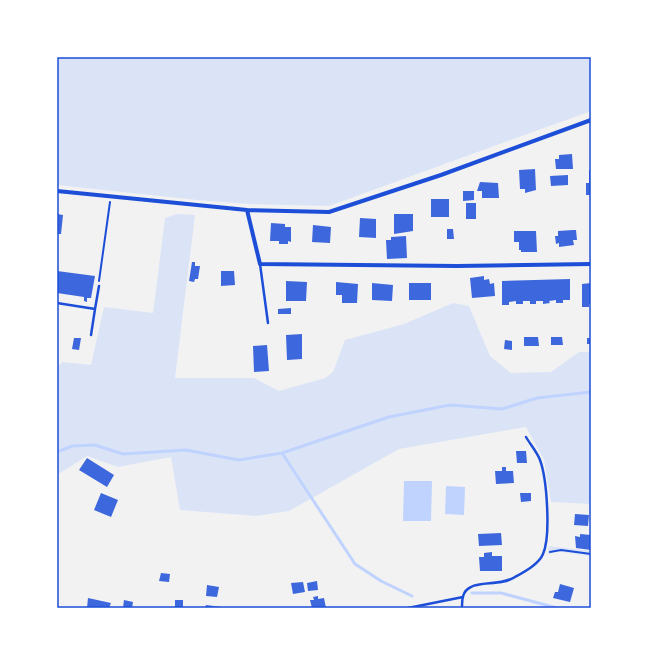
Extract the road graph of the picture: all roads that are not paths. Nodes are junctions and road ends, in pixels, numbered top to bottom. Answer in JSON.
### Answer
{"nodes":[{"id":1,"x":591,"y":120,"type":"edge"},
{"id":2,"x":57,"y":191,"type":"edge"},
{"id":3,"x":247,"y":210,"type":"junction"},
{"id":4,"x":260,"y":264,"type":"junction"},
{"id":5,"x":591,"y":264,"type":"edge"},
{"id":6,"x":99,"y":286,"type":"road end"},
{"id":7,"x":57,"y":303,"type":"edge"},
{"id":8,"x":95,"y":309,"type":"junction"},
{"id":9,"x":268,"y":323,"type":"dead end"},
{"id":10,"x":91,"y":335,"type":"dead end"},
{"id":11,"x":526,"y":437,"type":"dead end"},
{"id":12,"x":463,"y":597,"type":"junction"},
{"id":13,"x":408,"y":608,"type":"edge"},
{"id":14,"x":462,"y":608,"type":"edge"}],
"edges":[{"from":1,"to":3,"type":"street"},
{"from":2,"to":3,"type":"street"},
{"from":3,"to":4,"type":"street"},
{"from":4,"to":5,"type":"street"},
{"from":4,"to":9,"type":"lane"},
{"from":6,"to":8,"type":"lane"},
{"from":7,"to":8,"type":"lane"},
{"from":8,"to":10,"type":"lane"},
{"from":11,"to":12,"type":"lane"},
{"from":12,"to":13,"type":"lane"},
{"from":12,"to":14,"type":"lane"}]}
